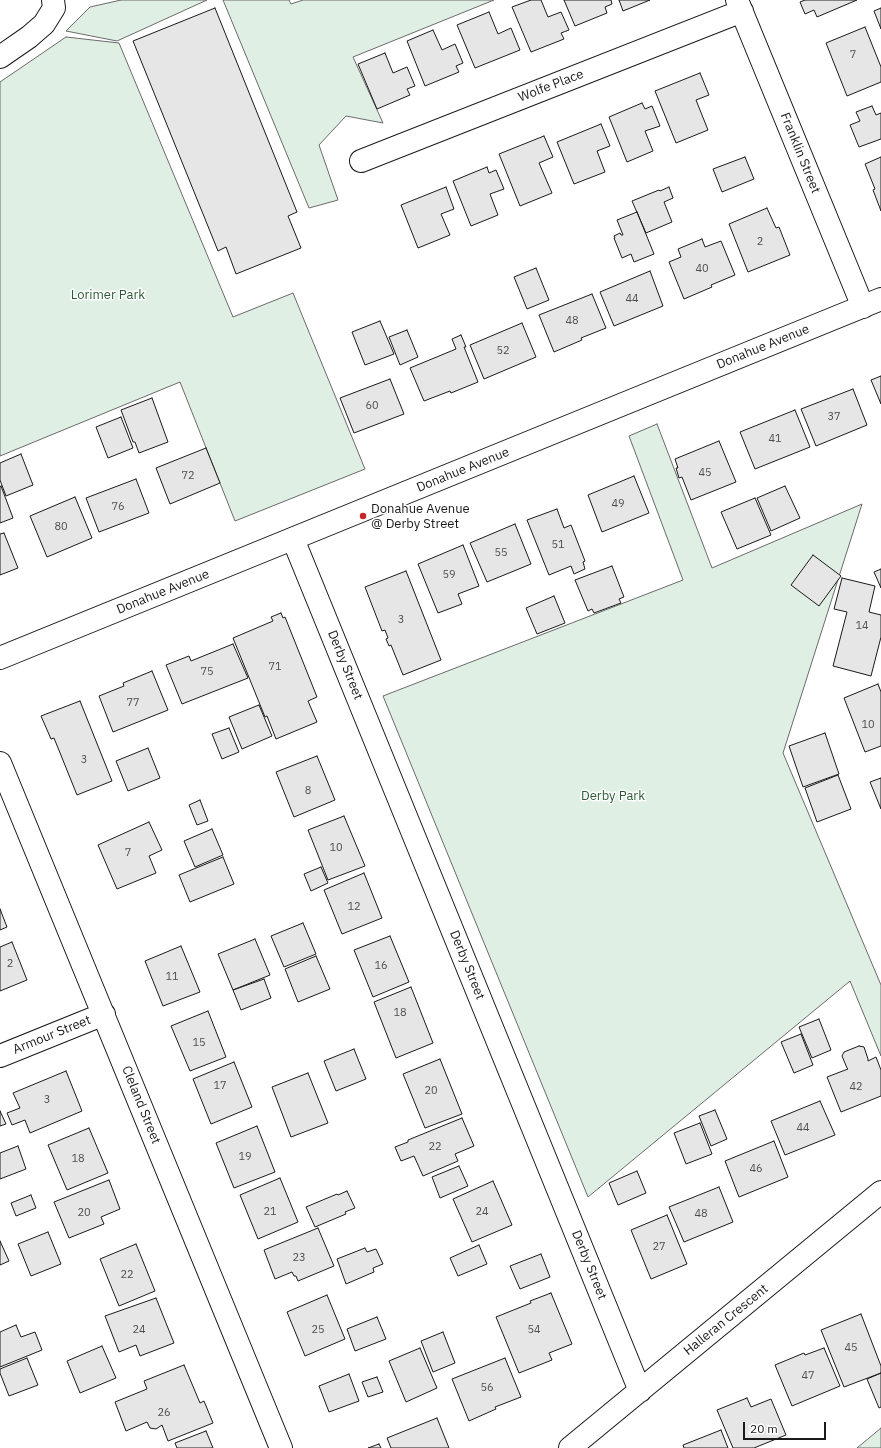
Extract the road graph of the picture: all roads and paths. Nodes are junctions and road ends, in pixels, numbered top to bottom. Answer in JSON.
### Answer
{"nodes":[{"id":1,"x":53,"y":0,"type":"edge"},
{"id":2,"x":739,"y":6,"type":"edge"},
{"id":3,"x":0,"y":57,"type":"edge"},
{"id":4,"x":361,"y":160,"type":"dead end"},
{"id":5,"x":872,"y":303,"type":"edge"},
{"id":6,"x":293,"y":539,"type":"junction"},
{"id":7,"x":0,"y":658,"type":"edge"},
{"id":8,"x":0,"y":763,"type":"edge"},
{"id":9,"x":104,"y":1014,"type":"junction"},
{"id":10,"x":0,"y":1056,"type":"edge"},
{"id":11,"x":881,"y":1192,"type":"edge"},
{"id":12,"x":640,"y":1391,"type":"junction"},
{"id":13,"x":281,"y":1448,"type":"edge"},
{"id":14,"x":570,"y":1448,"type":"edge"}],
"edges":[{"from":1,"to":3,"type":"street"},
{"from":2,"to":4,"type":"street","name":"Wolfe Place"},
{"from":2,"to":5,"type":"street","name":"Franklin Street"},
{"from":5,"to":6,"type":"street","name":"Donahue Avenue"},
{"from":6,"to":7,"type":"street","name":"Donahue Avenue"},
{"from":6,"to":12,"type":"street","name":"Derby Street"},
{"from":8,"to":9,"type":"street","name":"Cleland Street"},
{"from":9,"to":10,"type":"street","name":"Armour Street"},
{"from":9,"to":13,"type":"street","name":"Cleland Street"},
{"from":11,"to":12,"type":"street","name":"Halleran Crescent"},
{"from":12,"to":14,"type":"street","name":"Halleran Crescent"}]}
